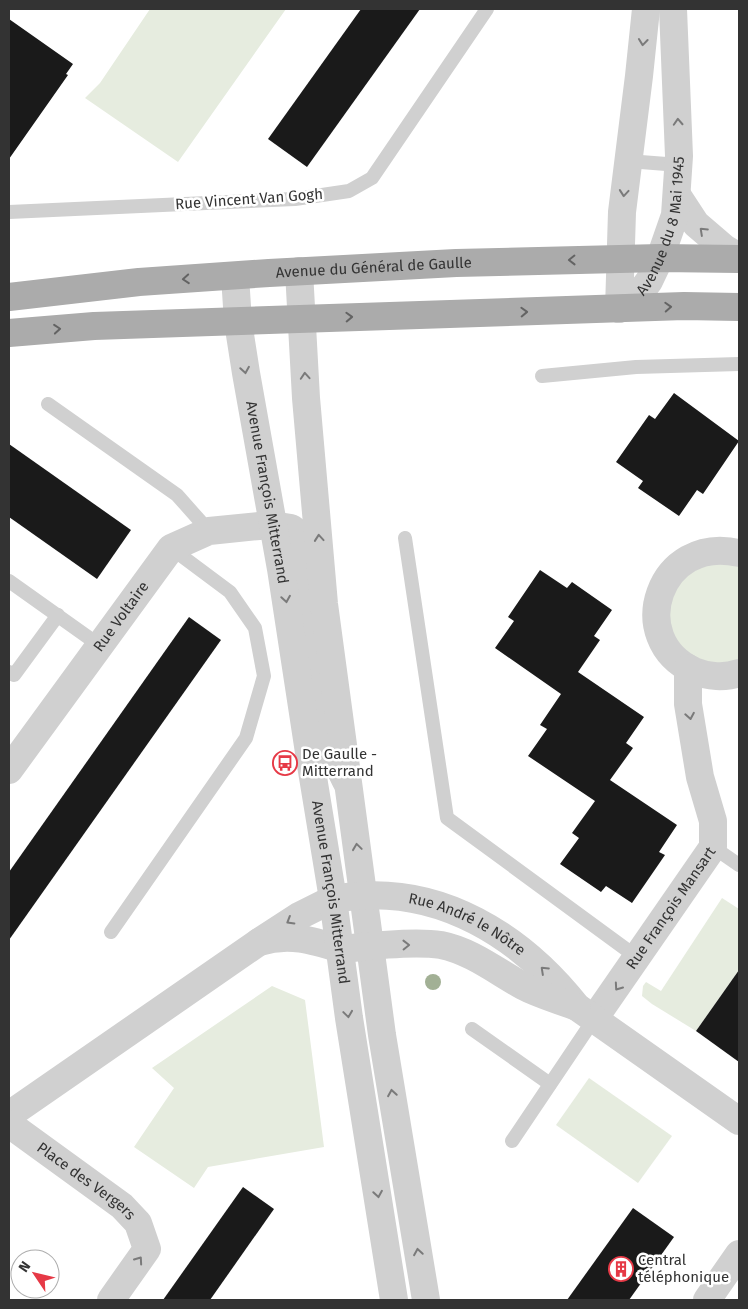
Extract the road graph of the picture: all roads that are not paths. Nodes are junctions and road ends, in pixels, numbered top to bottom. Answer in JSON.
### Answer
{"nodes":[{"id":1,"x":487,"y":9,"type":"edge"},
{"id":2,"x":646,"y":9,"type":"edge"},
{"id":3,"x":672,"y":9,"type":"edge"},
{"id":4,"x":628,"y":161,"type":"junction"},
{"id":5,"x":679,"y":165,"type":"junction"},
{"id":6,"x":678,"y":195,"type":"junction"},
{"id":7,"x":9,"y":212,"type":"edge"},
{"id":8,"x":660,"y":258,"type":"junction"},
{"id":9,"x":739,"y":258,"type":"edge"},
{"id":10,"x":620,"y":259,"type":"junction"},
{"id":11,"x":299,"y":271,"type":"junction"},
{"id":12,"x":235,"y":276,"type":"junction"},
{"id":13,"x":9,"y":297,"type":"edge"},
{"id":14,"x":739,"y":307,"type":"edge"},
{"id":15,"x":619,"y":309,"type":"junction"},
{"id":16,"x":301,"y":320,"type":"junction"},
{"id":17,"x":238,"y":322,"type":"junction"},
{"id":18,"x":9,"y":333,"type":"edge"},
{"id":19,"x":739,"y":364,"type":"edge"},
{"id":20,"x":542,"y":376,"type":"dead end"},
{"id":21,"x":48,"y":404,"type":"dead end"},
{"id":22,"x":272,"y":525,"type":"junction"},
{"id":23,"x":209,"y":531,"type":"junction"},
{"id":24,"x":406,"y":538,"type":"dead end"},
{"id":25,"x":171,"y":548,"type":"junction"},
{"id":26,"x":739,"y":553,"type":"edge"},
{"id":27,"x":9,"y":581,"type":"edge"},
{"id":28,"x":58,"y":616,"type":"junction"},
{"id":29,"x":100,"y":645,"type":"junction"},
{"id":30,"x":688,"y":668,"type":"junction"},
{"id":31,"x":9,"y":672,"type":"edge"},
{"id":32,"x":738,"y":674,"type":"edge"},
{"id":33,"x":9,"y":770,"type":"edge"},
{"id":34,"x":349,"y":785,"type":"junction"},
{"id":35,"x":713,"y":847,"type":"junction"},
{"id":36,"x":739,"y":865,"type":"edge"},
{"id":37,"x":364,"y":895,"type":"junction"},
{"id":38,"x":333,"y":899,"type":"junction"},
{"id":39,"x":111,"y":932,"type":"dead end"},
{"id":40,"x":259,"y":942,"type":"junction"},
{"id":41,"x":371,"y":946,"type":"junction"},
{"id":42,"x":340,"y":949,"type":"junction"},
{"id":43,"x":638,"y":958,"type":"junction"},
{"id":44,"x":585,"y":1013,"type":"junction"},
{"id":45,"x":472,"y":1029,"type":"dead end"},
{"id":46,"x":550,"y":1084,"type":"junction"},
{"id":47,"x":9,"y":1115,"type":"edge"},
{"id":48,"x":739,"y":1121,"type":"edge"},
{"id":49,"x":9,"y":1124,"type":"edge"},
{"id":50,"x":512,"y":1141,"type":"dead end"},
{"id":51,"x":739,"y":1254,"type":"edge"},
{"id":52,"x":111,"y":1300,"type":"edge"},
{"id":53,"x":394,"y":1300,"type":"edge"},
{"id":54,"x":426,"y":1300,"type":"edge"},
{"id":55,"x":707,"y":1300,"type":"edge"}],
"edges":[{"from":1,"to":7,"type":"lane","name":"Rue Vincent Van Gogh"},
{"from":2,"to":4,"type":"street","name":"Avenue du 8 Mai 1945","one_way":true},
{"from":5,"to":3,"type":"street","name":"Avenue du 8 Mai 1945","one_way":true},
{"from":4,"to":5,"type":"lane"},
{"from":4,"to":10,"type":"street","name":"Avenue du 8 Mai 1945","one_way":true},
{"from":5,"to":6,"type":"street","name":"Avenue du 8 Mai 1945"},
{"from":6,"to":8,"type":"street","name":"Avenue du 8 Mai 1945"},
{"from":9,"to":6,"type":"street","one_way":true},
{"from":8,"to":9,"type":"main road","name":"Avenue du Général de Gaulle"},
{"from":8,"to":10,"type":"main road","name":"Avenue du Général de Gaulle"},
{"from":8,"to":15,"type":"street","name":"Avenue du 8 Mai 1945"},
{"from":10,"to":11,"type":"main road","name":"Avenue du Général de Gaulle","one_way":true},
{"from":10,"to":15,"type":"street","name":"Avenue du 8 Mai 1945"},
{"from":11,"to":12,"type":"main road","name":"Avenue du Général de Gaulle"},
{"from":11,"to":16,"type":"street","name":"Avenue François Mitterrand"},
{"from":12,"to":13,"type":"main road","name":"Avenue du Général de Gaulle","one_way":true},
{"from":12,"to":17,"type":"street","name":"Avenue François Mitterrand"},
{"from":15,"to":14,"type":"main road","one_way":true},
{"from":16,"to":15,"type":"main road","one_way":true},
{"from":16,"to":17,"type":"main road"},
{"from":34,"to":16,"type":"street","name":"Avenue François Mitterrand","one_way":true},
{"from":18,"to":17,"type":"main road","one_way":true},
{"from":17,"to":22,"type":"street","name":"Avenue François Mitterrand","one_way":true},
{"from":19,"to":20,"type":"lane"},
{"from":21,"to":23,"type":"lane"},
{"from":22,"to":23,"type":"street","name":"Rue Voltaire"},
{"from":22,"to":34,"type":"street"},
{"from":22,"to":38,"type":"street","name":"Avenue François Mitterrand","one_way":true},
{"from":23,"to":25,"type":"street","name":"Rue Voltaire"},
{"from":24,"to":43,"type":"lane"},
{"from":25,"to":29,"type":"street","name":"Rue Voltaire"},
{"from":25,"to":39,"type":"lane"},
{"from":26,"to":30,"type":"street"},
{"from":27,"to":28,"type":"lane"},
{"from":28,"to":29,"type":"lane"},
{"from":28,"to":31,"type":"lane"},
{"from":29,"to":33,"type":"street","name":"Rue Voltaire"},
{"from":30,"to":32,"type":"street"},
{"from":30,"to":35,"type":"street","name":"Rue François Mansart","one_way":true},
{"from":37,"to":34,"type":"street","name":"Avenue François Mitterrand","one_way":true},
{"from":35,"to":36,"type":"lane"},
{"from":35,"to":43,"type":"street","name":"Rue François Mansart"},
{"from":37,"to":38,"type":"street","name":"Rue André le Nôtre"},
{"from":37,"to":41,"type":"street","name":"Avenue François Mitterrand"},
{"from":44,"to":37,"type":"street","name":"Rue André le Nôtre","one_way":true},
{"from":38,"to":40,"type":"street","name":"Rue André le Nôtre","one_way":true},
{"from":38,"to":42,"type":"street","name":"Avenue François Mitterrand"},
{"from":40,"to":42,"type":"street"},
{"from":40,"to":47,"type":"street","name":"Rue André le Nôtre"},
{"from":41,"to":42,"type":"street","name":"Rue André le Nôtre"},
{"from":41,"to":44,"type":"street","name":"Rue André le Nôtre","one_way":true},
{"from":54,"to":41,"type":"street","name":"Avenue François Mitterrand","one_way":true},
{"from":42,"to":53,"type":"street","name":"Avenue François Mitterrand","one_way":true},
{"from":43,"to":44,"type":"street","name":"Rue François Mansart","one_way":true},
{"from":44,"to":46,"type":"lane"},
{"from":44,"to":48,"type":"street","name":"Rue André le Nôtre"},
{"from":45,"to":46,"type":"lane"},
{"from":46,"to":50,"type":"lane"},
{"from":52,"to":49,"type":"street","name":"Place des Vergers","one_way":true},
{"from":51,"to":55,"type":"street"}]}
